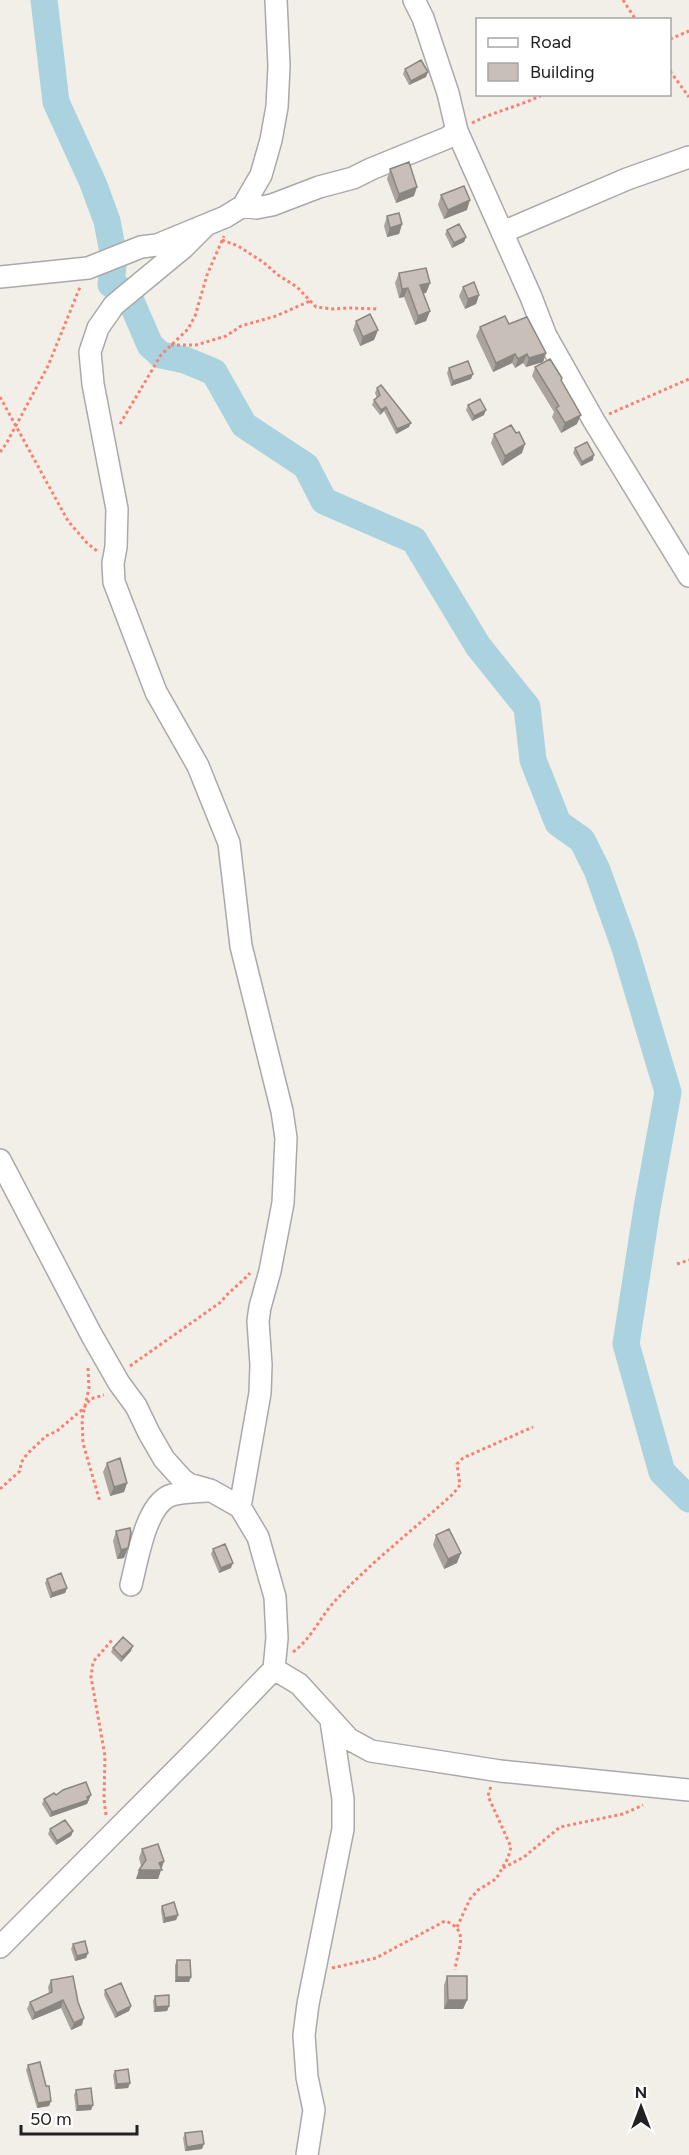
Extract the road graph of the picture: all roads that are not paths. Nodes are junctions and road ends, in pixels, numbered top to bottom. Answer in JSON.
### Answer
{"nodes":[{"id":1,"x":276,"y":0,"type":"edge"},
{"id":2,"x":414,"y":0,"type":"edge"},
{"id":3,"x":457,"y":131,"type":"junction"},
{"id":4,"x":689,"y":157,"type":"edge"},
{"id":5,"x":243,"y":206,"type":"junction"},
{"id":6,"x":205,"y":226,"type":"junction"},
{"id":7,"x":503,"y":232,"type":"junction"},
{"id":8,"x":0,"y":277,"type":"edge"},
{"id":9,"x":689,"y":576,"type":"edge"},
{"id":10,"x":0,"y":1160,"type":"edge"},
{"id":11,"x":210,"y":1490,"type":"junction"},
{"id":12,"x":240,"y":1506,"type":"junction"},
{"id":13,"x":131,"y":1585,"type":"dead end"},
{"id":14,"x":274,"y":1669,"type":"junction"},
{"id":15,"x":330,"y":1721,"type":"junction"},
{"id":16,"x":689,"y":1790,"type":"edge"},
{"id":17,"x":0,"y":1947,"type":"edge"},
{"id":18,"x":307,"y":2155,"type":"edge"}],
"edges":[{"from":1,"to":5,"type":"street"},
{"from":2,"to":3,"type":"street"},
{"from":3,"to":5,"type":"street"},
{"from":3,"to":7,"type":"street"},
{"from":4,"to":7,"type":"street"},
{"from":5,"to":6,"type":"street"},
{"from":6,"to":8,"type":"street"},
{"from":6,"to":12,"type":"street"},
{"from":7,"to":9,"type":"street"},
{"from":10,"to":11,"type":"street"},
{"from":11,"to":12,"type":"street"},
{"from":11,"to":13,"type":"street"},
{"from":12,"to":14,"type":"street"},
{"from":14,"to":15,"type":"street"},
{"from":14,"to":17,"type":"street"},
{"from":15,"to":16,"type":"street"},
{"from":15,"to":18,"type":"street"}]}
